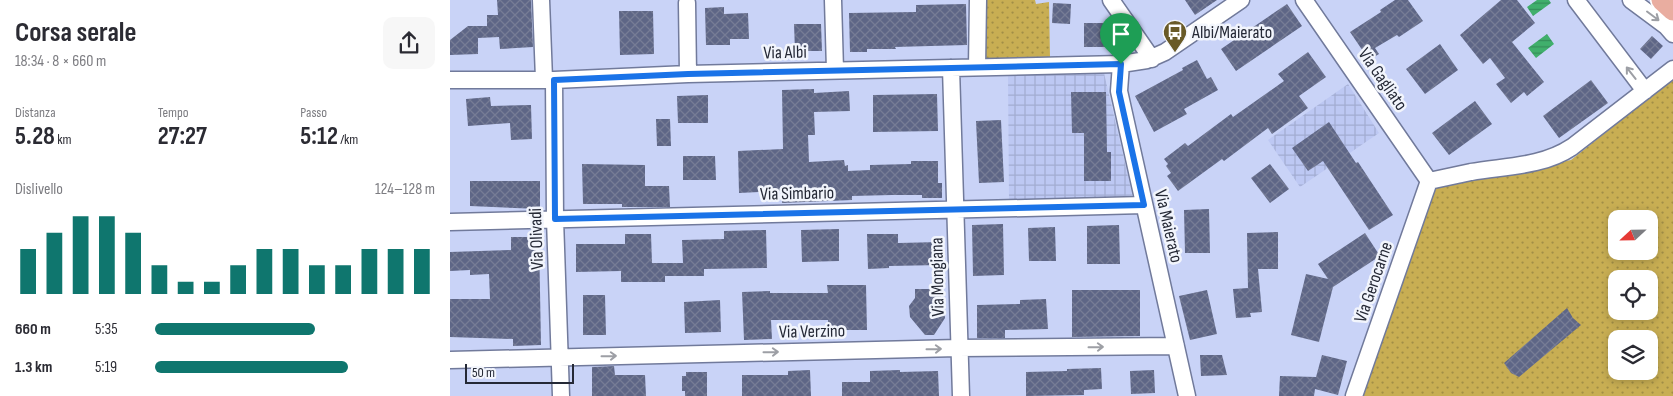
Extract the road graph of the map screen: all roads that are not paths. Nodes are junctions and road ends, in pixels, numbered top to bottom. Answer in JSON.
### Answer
{"nodes":[{"id":1,"x":541,"y":0,"type":"edge"},
{"id":2,"x":833,"y":0,"type":"edge"},
{"id":3,"x":978,"y":0,"type":"edge"},
{"id":4,"x":1111,"y":0,"type":"edge"},
{"id":5,"x":1241,"y":0,"type":"edge"},
{"id":6,"x":1304,"y":0,"type":"edge"},
{"id":7,"x":1576,"y":0,"type":"edge"},
{"id":8,"x":1631,"y":0,"type":"edge"},
{"id":9,"x":1662,"y":0,"type":"edge"},
{"id":10,"x":687,"y":3,"type":"dead end"},
{"id":11,"x":1673,"y":10,"type":"edge"},
{"id":12,"x":1673,"y":34,"type":"edge"},
{"id":13,"x":1152,"y":59,"type":"junction"},
{"id":14,"x":1121,"y":64,"type":"junction"},
{"id":15,"x":978,"y":67,"type":"junction"},
{"id":16,"x":951,"y":68,"type":"junction"},
{"id":17,"x":1673,"y":69,"type":"edge"},
{"id":18,"x":835,"y":70,"type":"junction"},
{"id":19,"x":688,"y":74,"type":"junction"},
{"id":20,"x":450,"y":80,"type":"edge"},
{"id":21,"x":549,"y":80,"type":"junction"},
{"id":22,"x":1645,"y":91,"type":"junction"},
{"id":23,"x":1429,"y":181,"type":"junction"},
{"id":24,"x":1144,"y":205,"type":"junction"},
{"id":25,"x":956,"y":209,"type":"junction"},
{"id":26,"x":555,"y":219,"type":"junction"},
{"id":27,"x":450,"y":222,"type":"edge"},
{"id":28,"x":1176,"y":346,"type":"junction"},
{"id":29,"x":958,"y":348,"type":"junction"},
{"id":30,"x":560,"y":357,"type":"junction"},
{"id":31,"x":450,"y":360,"type":"edge"},
{"id":32,"x":561,"y":396,"type":"edge"},
{"id":33,"x":961,"y":396,"type":"edge"},
{"id":34,"x":1187,"y":396,"type":"edge"},
{"id":35,"x":1354,"y":396,"type":"edge"}],
"edges":[{"from":1,"to":21,"type":"street","name":"Via Olivadi"},
{"from":2,"to":18,"type":"street"},
{"from":3,"to":15,"type":"street"},
{"from":4,"to":13,"type":"street"},
{"from":5,"to":13,"type":"street"},
{"from":6,"to":23,"type":"street","name":"Via Gagliato"},
{"from":22,"to":7,"type":"street","one_way":true},
{"from":8,"to":12,"type":"street","one_way":true},
{"from":9,"to":11,"type":"main road"},
{"from":10,"to":19,"type":"street"},
{"from":13,"to":14,"type":"street","name":"Via Albi"},
{"from":14,"to":15,"type":"street","name":"Via Albi"},
{"from":14,"to":24,"type":"street","name":"Via Maierato"},
{"from":15,"to":16,"type":"street","name":"Via Albi"},
{"from":16,"to":18,"type":"street","name":"Via Albi"},
{"from":16,"to":25,"type":"street","name":"Via Mongiana"},
{"from":17,"to":22,"type":"street"},
{"from":18,"to":19,"type":"street","name":"Via Albi"},
{"from":19,"to":21,"type":"street","name":"Via Albi"},
{"from":20,"to":21,"type":"street","name":"Via Albi"},
{"from":21,"to":26,"type":"street","name":"Via Olivadi"},
{"from":22,"to":23,"type":"street"},
{"from":23,"to":35,"type":"street","name":"Via Gerocarne"},
{"from":24,"to":25,"type":"street","name":"Via Simbario"},
{"from":24,"to":28,"type":"street","name":"Via Maierato"},
{"from":25,"to":26,"type":"street","name":"Via Simbario"},
{"from":25,"to":29,"type":"street","name":"Via Mongiana"},
{"from":26,"to":27,"type":"street","name":"Via Simbario"},
{"from":26,"to":30,"type":"street","name":"Via Olivadi"},
{"from":29,"to":28,"type":"street","name":"Via Verzino","one_way":true},
{"from":28,"to":34,"type":"street","name":"Via Maierato"},
{"from":30,"to":29,"type":"street","name":"Via Verzino","one_way":true},
{"from":29,"to":33,"type":"street","name":"Via Mongiana"},
{"from":30,"to":31,"type":"street","name":"Via Verzino"},
{"from":30,"to":32,"type":"street","name":"Via Olivadi"}]}
